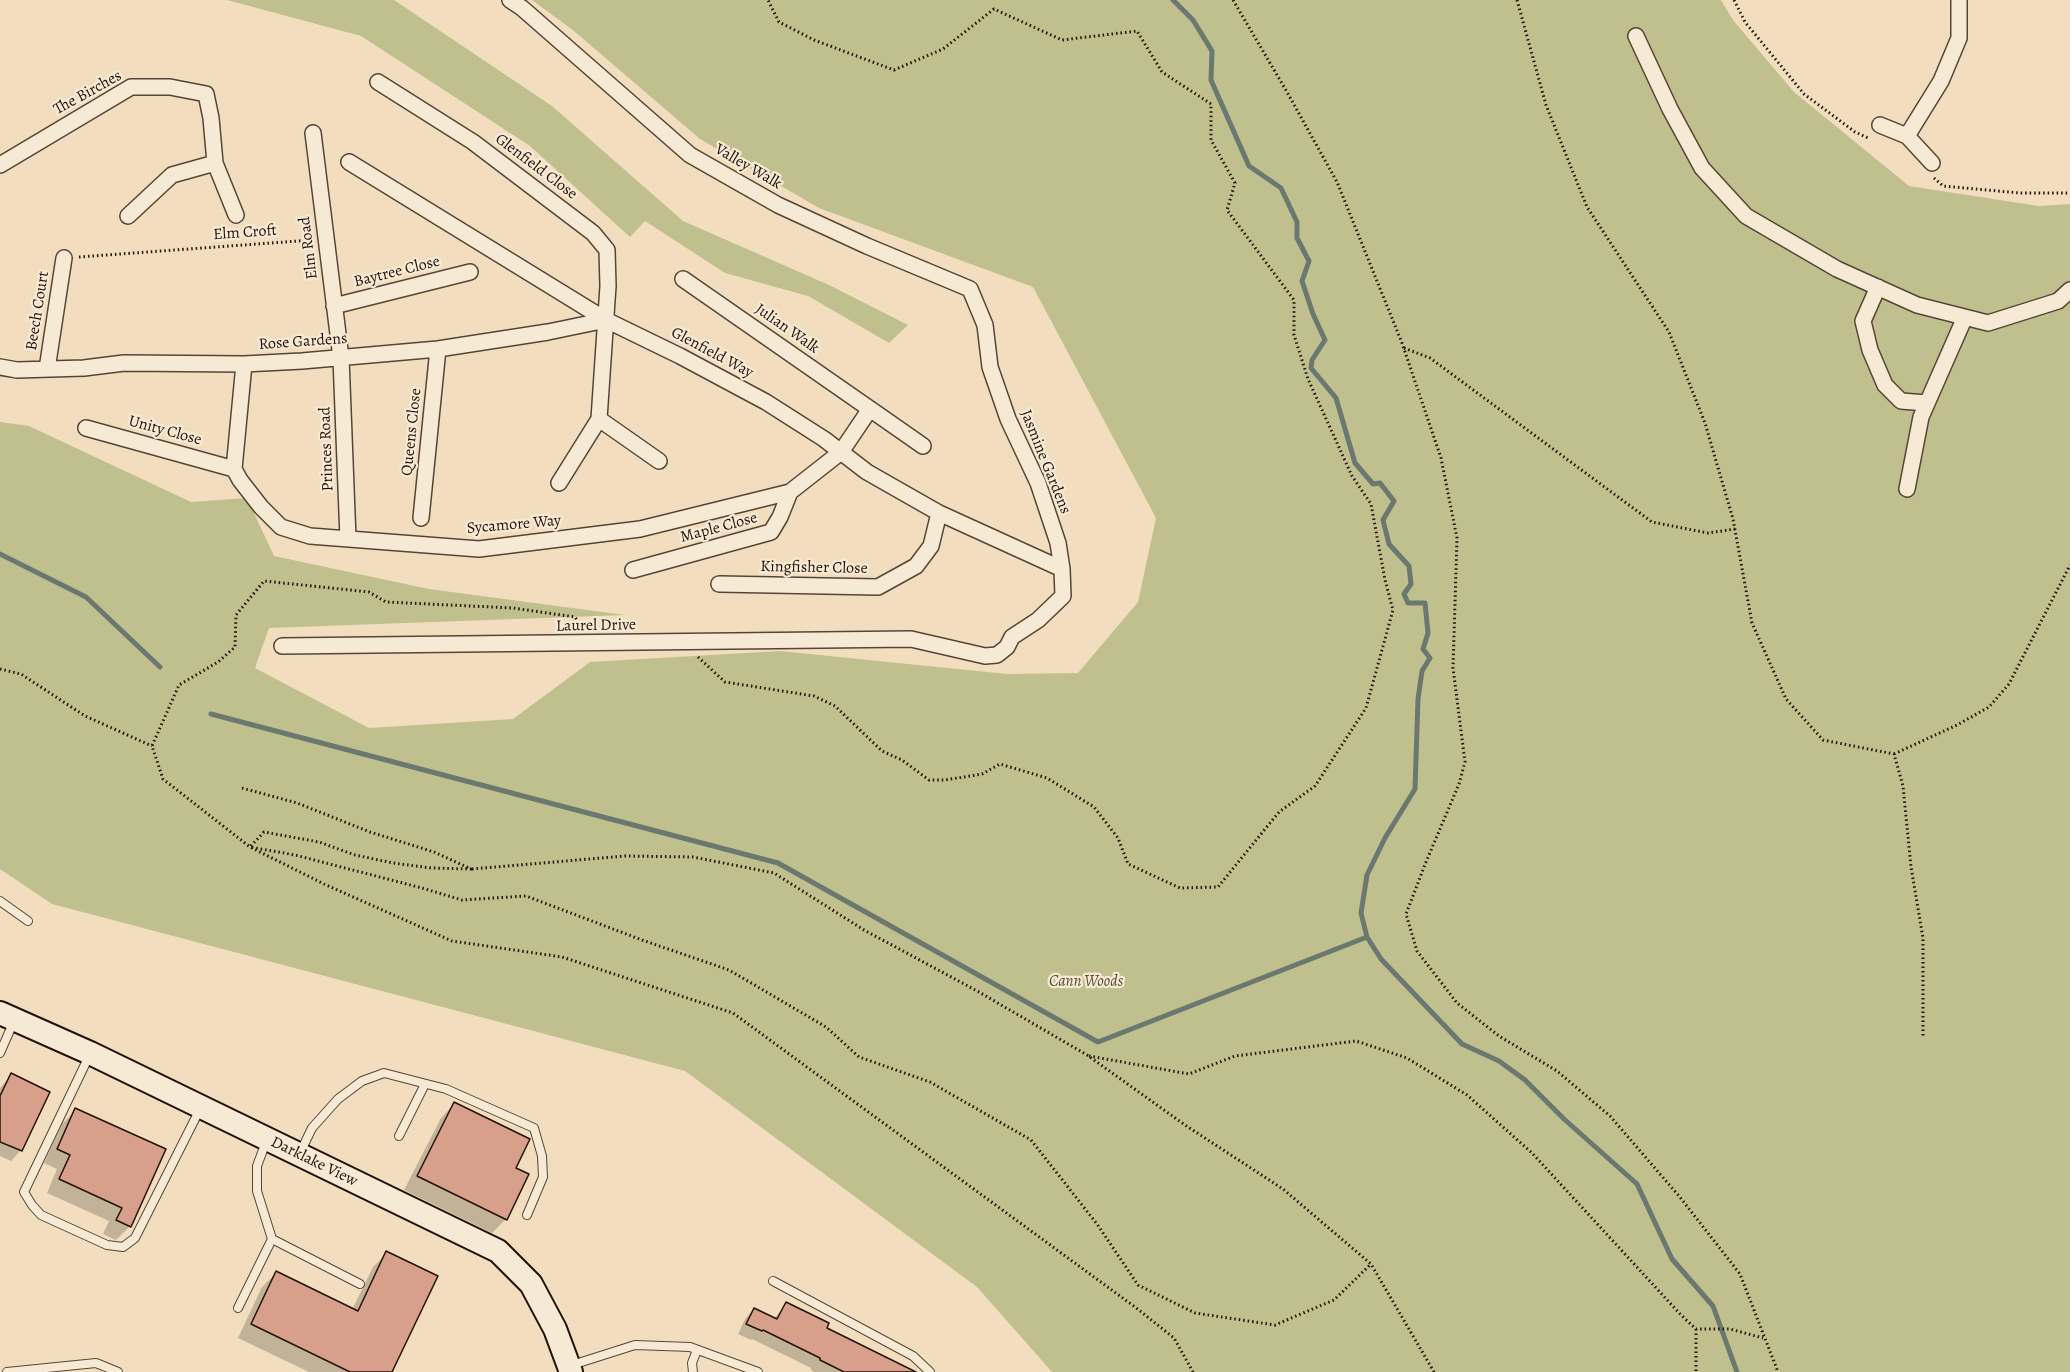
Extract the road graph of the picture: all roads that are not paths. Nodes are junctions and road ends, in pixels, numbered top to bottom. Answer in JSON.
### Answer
{"nodes":[{"id":1,"x":510,"y":0,"type":"edge"},
{"id":2,"x":1959,"y":0,"type":"edge"},
{"id":3,"x":1636,"y":36,"type":"dead end"},
{"id":4,"x":378,"y":82,"type":"dead end"},
{"id":5,"x":1880,"y":125,"type":"dead end"},
{"id":6,"x":313,"y":133,"type":"dead end"},
{"id":7,"x":1906,"y":136,"type":"junction"},
{"id":8,"x":349,"y":162,"type":"dead end"},
{"id":9,"x":215,"y":163,"type":"junction"},
{"id":10,"x":1932,"y":164,"type":"dead end"},
{"id":11,"x":0,"y":165,"type":"edge"},
{"id":12,"x":236,"y":215,"type":"dead end"},
{"id":13,"x":128,"y":216,"type":"dead end"},
{"id":14,"x":64,"y":258,"type":"road end"},
{"id":15,"x":470,"y":272,"type":"dead end"},
{"id":16,"x":683,"y":279,"type":"dead end"},
{"id":17,"x":1878,"y":287,"type":"junction"},
{"id":18,"x":2070,"y":290,"type":"edge"},
{"id":19,"x":334,"y":306,"type":"junction"},
{"id":20,"x":1965,"y":317,"type":"junction"},
{"id":21,"x":606,"y":320,"type":"junction"},
{"id":22,"x":985,"y":325,"type":"joint"},
{"id":23,"x":438,"y":349,"type":"junction"},
{"id":24,"x":341,"y":358,"type":"junction"},
{"id":25,"x":244,"y":364,"type":"junction"},
{"id":26,"x":0,"y":367,"type":"edge"},
{"id":27,"x":47,"y":369,"type":"junction"},
{"id":28,"x":1927,"y":403,"type":"junction"},
{"id":29,"x":870,"y":409,"type":"junction"},
{"id":30,"x":599,"y":418,"type":"junction"},
{"id":31,"x":86,"y":428,"type":"dead end"},
{"id":32,"x":923,"y":446,"type":"dead end"},
{"id":33,"x":841,"y":452,"type":"junction"},
{"id":34,"x":659,"y":461,"type":"dead end"},
{"id":35,"x":234,"y":469,"type":"junction"},
{"id":36,"x":559,"y":483,"type":"dead end"},
{"id":37,"x":1907,"y":489,"type":"dead end"},
{"id":38,"x":790,"y":492,"type":"junction"},
{"id":39,"x":939,"y":513,"type":"junction"},
{"id":40,"x":421,"y":518,"type":"dead end"},
{"id":41,"x":348,"y":538,"type":"junction"},
{"id":42,"x":1062,"y":569,"type":"junction"},
{"id":43,"x":633,"y":570,"type":"dead end"},
{"id":44,"x":719,"y":584,"type":"dead end"},
{"id":45,"x":282,"y":646,"type":"dead end"},
{"id":46,"x":998,"y":655,"type":"joint"},
{"id":47,"x":0,"y":901,"type":"edge"},
{"id":48,"x":28,"y":921,"type":"dead end"},
{"id":49,"x":7,"y":1016,"type":"edge"},
{"id":50,"x":0,"y":1053,"type":"edge"},
{"id":51,"x":90,"y":1053,"type":"junction"},
{"id":52,"x":425,"y":1084,"type":"junction"},
{"id":53,"x":201,"y":1107,"type":"junction"},
{"id":54,"x":399,"y":1136,"type":"dead end"},
{"id":55,"x":267,"y":1139,"type":"junction"},
{"id":56,"x":300,"y":1155,"type":"junction"},
{"id":57,"x":527,"y":1215,"type":"dead end"},
{"id":58,"x":272,"y":1239,"type":"junction"},
{"id":59,"x":773,"y":1281,"type":"dead end"},
{"id":60,"x":360,"y":1284,"type":"dead end"},
{"id":61,"x":238,"y":1308,"type":"dead end"},
{"id":62,"x":697,"y":1350,"type":"junction"},
{"id":63,"x":570,"y":1369,"type":"edge"},
{"id":64,"x":7,"y":1372,"type":"edge"},
{"id":65,"x":118,"y":1372,"type":"edge"},
{"id":66,"x":693,"y":1372,"type":"edge"},
{"id":67,"x":758,"y":1372,"type":"edge"},
{"id":68,"x":930,"y":1372,"type":"edge"}],
"edges":[{"from":1,"to":22,"type":"street","name":"Valley Walk"},
{"from":2,"to":7,"type":"street"},
{"from":3,"to":17,"type":"street"},
{"from":4,"to":21,"type":"street","name":"Glenfield Close"},
{"from":5,"to":7,"type":"street"},
{"from":6,"to":19,"type":"street","name":"Elm Road"},
{"from":7,"to":10,"type":"street"},
{"from":8,"to":21,"type":"street","name":"Glenfield Way"},
{"from":9,"to":11,"type":"street","name":"The Birches"},
{"from":9,"to":12,"type":"street","name":"The Birches"},
{"from":9,"to":13,"type":"street"},
{"from":14,"to":27,"type":"street","name":"Beech Court"},
{"from":15,"to":19,"type":"street","name":"Baytree Close"},
{"from":16,"to":29,"type":"street","name":"Julian Walk"},
{"from":17,"to":20,"type":"street"},
{"from":17,"to":28,"type":"street"},
{"from":18,"to":20,"type":"street"},
{"from":19,"to":24,"type":"street","name":"Elm Road"},
{"from":20,"to":28,"type":"street"},
{"from":21,"to":23,"type":"street","name":"Rose Gardens"},
{"from":21,"to":30,"type":"street","name":"Glenfield Close"},
{"from":21,"to":33,"type":"street","name":"Glenfield Way"},
{"from":22,"to":42,"type":"street","name":"Jasmine Gardens"},
{"from":23,"to":24,"type":"street","name":"Rose Gardens"},
{"from":23,"to":40,"type":"street","name":"Queens Close"},
{"from":24,"to":25,"type":"street","name":"Rose Gardens"},
{"from":24,"to":41,"type":"street","name":"Princes Road"},
{"from":25,"to":27,"type":"street","name":"Rose Gardens"},
{"from":25,"to":35,"type":"street"},
{"from":26,"to":27,"type":"street","name":"Rose Gardens"},
{"from":28,"to":37,"type":"street"},
{"from":29,"to":32,"type":"street","name":"Julian Walk"},
{"from":29,"to":33,"type":"street"},
{"from":30,"to":34,"type":"street"},
{"from":30,"to":36,"type":"street"},
{"from":31,"to":35,"type":"street","name":"Unity Close"},
{"from":33,"to":38,"type":"street","name":"Sycamore Way"},
{"from":33,"to":39,"type":"street","name":"Glenfield Way"},
{"from":35,"to":41,"type":"street","name":"Sycamore Way"},
{"from":38,"to":41,"type":"street","name":"Sycamore Way"},
{"from":38,"to":43,"type":"street","name":"Maple Close"},
{"from":39,"to":42,"type":"street","name":"Glenfield Way"},
{"from":39,"to":44,"type":"street","name":"Kingfisher Close"},
{"from":42,"to":46,"type":"street","name":"Jasmine Gardens"},
{"from":45,"to":46,"type":"street","name":"Laurel Drive"},
{"from":47,"to":48,"type":"lane"},
{"from":49,"to":50,"type":"lane"},
{"from":49,"to":51,"type":"street","name":"Darklake View"},
{"from":51,"to":53,"type":"street","name":"Darklake View"},
{"from":51,"to":53,"type":"lane"},
{"from":52,"to":54,"type":"lane"},
{"from":52,"to":56,"type":"lane"},
{"from":52,"to":57,"type":"lane"},
{"from":53,"to":55,"type":"street","name":"Darklake View"},
{"from":55,"to":56,"type":"street","name":"Darklake View"},
{"from":55,"to":58,"type":"lane"},
{"from":56,"to":63,"type":"street","name":"Darklake View"},
{"from":58,"to":60,"type":"lane"},
{"from":58,"to":61,"type":"lane"},
{"from":59,"to":68,"type":"lane"},
{"from":62,"to":63,"type":"lane"},
{"from":62,"to":66,"type":"lane"},
{"from":62,"to":67,"type":"lane"},
{"from":64,"to":65,"type":"lane"}]}
